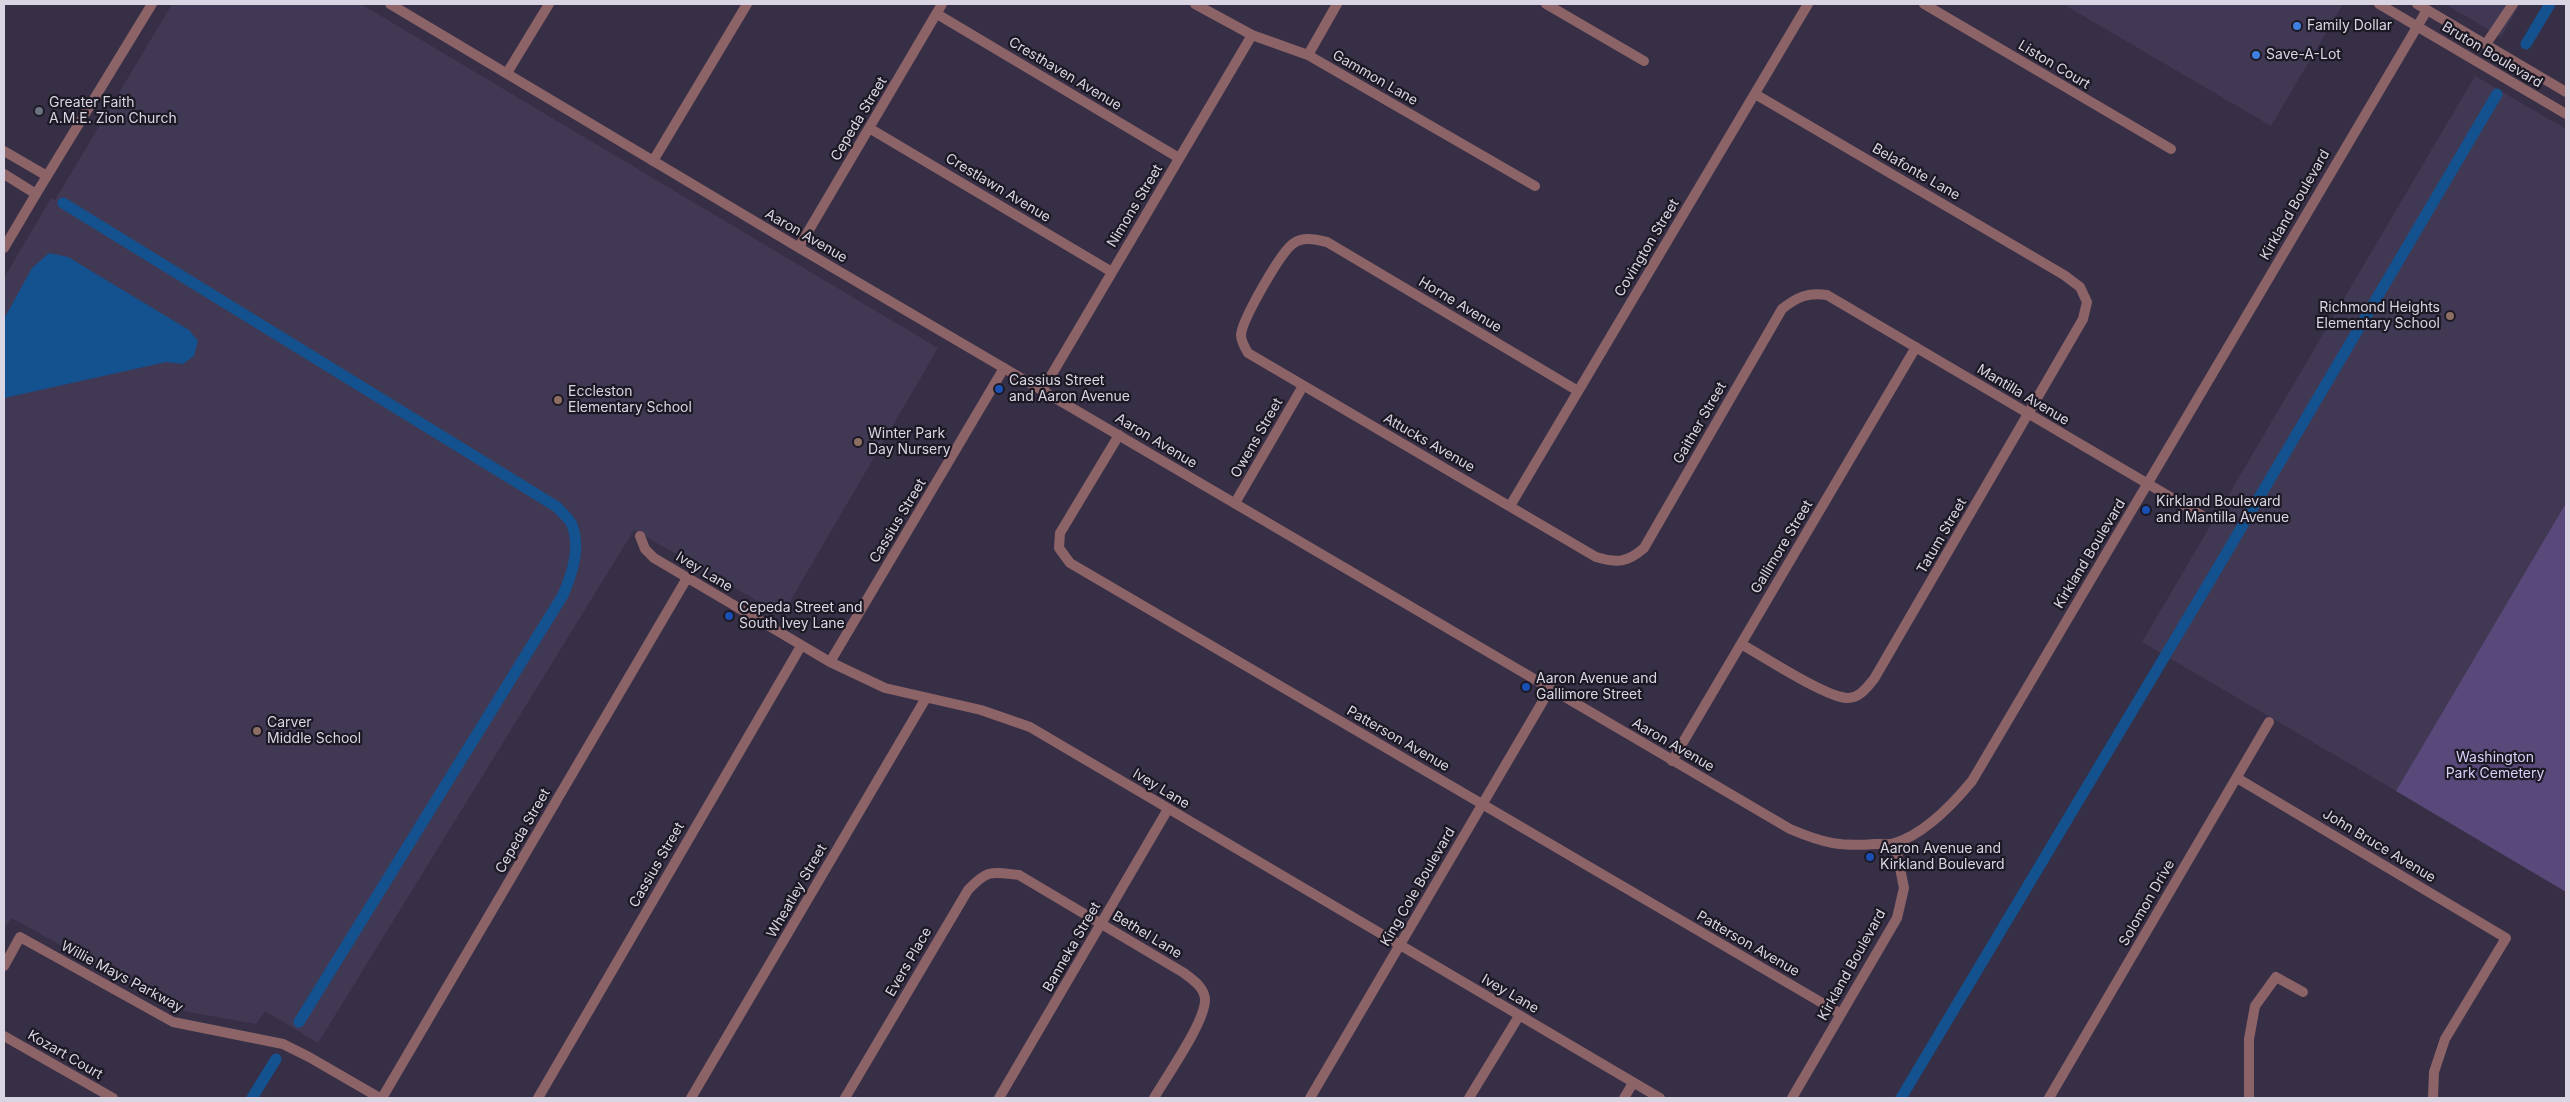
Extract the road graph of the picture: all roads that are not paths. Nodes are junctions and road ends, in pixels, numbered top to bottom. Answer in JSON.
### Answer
{"nodes":[{"id":1,"x":152,"y":4,"type":"edge"},
{"id":2,"x":390,"y":4,"type":"edge"},
{"id":3,"x":548,"y":4,"type":"edge"},
{"id":4,"x":746,"y":4,"type":"edge"},
{"id":5,"x":942,"y":4,"type":"edge"},
{"id":6,"x":1195,"y":4,"type":"edge"},
{"id":7,"x":1338,"y":4,"type":"edge"},
{"id":8,"x":1546,"y":4,"type":"edge"},
{"id":9,"x":1808,"y":4,"type":"edge"},
{"id":10,"x":1924,"y":4,"type":"edge"},
{"id":11,"x":2379,"y":4,"type":"edge"},
{"id":12,"x":2417,"y":4,"type":"edge"},
{"id":13,"x":2513,"y":4,"type":"edge"},
{"id":14,"x":2427,"y":10,"type":"junction"},
{"id":15,"x":937,"y":14,"type":"junction"},
{"id":16,"x":2417,"y":26,"type":"junction"},
{"id":17,"x":1252,"y":35,"type":"junction"},
{"id":18,"x":2486,"y":44,"type":"junction"},
{"id":19,"x":1308,"y":55,"type":"junction"},
{"id":20,"x":1644,"y":62,"type":"dead end"},
{"id":21,"x":507,"y":73,"type":"junction"},
{"id":22,"x":2566,"y":92,"type":"edge"},
{"id":23,"x":1755,"y":94,"type":"junction"},
{"id":24,"x":2566,"y":114,"type":"edge"},
{"id":25,"x":869,"y":128,"type":"junction"},
{"id":26,"x":2170,"y":149,"type":"dead end"},
{"id":27,"x":4,"y":151,"type":"edge"},
{"id":28,"x":1179,"y":158,"type":"junction"},
{"id":29,"x":653,"y":162,"type":"junction"},
{"id":30,"x":4,"y":174,"type":"edge"},
{"id":31,"x":47,"y":176,"type":"junction"},
{"id":32,"x":1535,"y":186,"type":"dead end"},
{"id":33,"x":36,"y":194,"type":"junction"},
{"id":34,"x":1327,"y":242,"type":"joint"},
{"id":35,"x":4,"y":248,"type":"edge"},
{"id":36,"x":798,"y":248,"type":"junction"},
{"id":37,"x":1112,"y":272,"type":"junction"},
{"id":38,"x":2064,"y":275,"type":"joint"},
{"id":39,"x":1827,"y":295,"type":"joint"},
{"id":40,"x":1916,"y":347,"type":"junction"},
{"id":41,"x":1004,"y":368,"type":"junction"},
{"id":42,"x":1303,"y":386,"type":"junction"},
{"id":43,"x":1042,"y":391,"type":"junction"},
{"id":44,"x":1578,"y":391,"type":"junction"},
{"id":45,"x":2029,"y":414,"type":"junction"},
{"id":46,"x":1119,"y":434,"type":"junction"},
{"id":47,"x":2148,"y":484,"type":"junction"},
{"id":48,"x":1235,"y":503,"type":"junction"},
{"id":49,"x":1510,"y":506,"type":"junction"},
{"id":50,"x":2206,"y":518,"type":"dead end"},
{"id":51,"x":640,"y":536,"type":"dead end"},
{"id":52,"x":1596,"y":557,"type":"joint"},
{"id":53,"x":687,"y":578,"type":"junction"},
{"id":54,"x":1741,"y":644,"type":"junction"},
{"id":55,"x":801,"y":646,"type":"junction"},
{"id":56,"x":830,"y":662,"type":"junction"},
{"id":57,"x":1550,"y":689,"type":"junction"},
{"id":58,"x":926,"y":698,"type":"junction"},
{"id":59,"x":2269,"y":722,"type":"dead end"},
{"id":60,"x":1672,"y":761,"type":"junction"},
{"id":61,"x":2237,"y":778,"type":"junction"},
{"id":62,"x":1482,"y":804,"type":"junction"},
{"id":63,"x":1168,"y":809,"type":"junction"},
{"id":64,"x":1894,"y":843,"type":"junction"},
{"id":65,"x":1019,"y":875,"type":"joint"},
{"id":66,"x":1101,"y":924,"type":"junction"},
{"id":67,"x":1400,"y":945,"type":"junction"},
{"id":68,"x":4,"y":966,"type":"edge"},
{"id":69,"x":2303,"y":992,"type":"dead end"},
{"id":70,"x":1841,"y":1014,"type":"junction"},
{"id":71,"x":1519,"y":1016,"type":"junction"},
{"id":72,"x":4,"y":1036,"type":"edge"},
{"id":73,"x":1633,"y":1083,"type":"junction"},
{"id":74,"x":113,"y":1098,"type":"edge"},
{"id":75,"x":381,"y":1098,"type":"edge"},
{"id":76,"x":538,"y":1098,"type":"edge"},
{"id":77,"x":691,"y":1098,"type":"edge"},
{"id":78,"x":845,"y":1098,"type":"edge"},
{"id":79,"x":999,"y":1098,"type":"edge"},
{"id":80,"x":1154,"y":1098,"type":"edge"},
{"id":81,"x":1310,"y":1098,"type":"edge"},
{"id":82,"x":1470,"y":1098,"type":"edge"},
{"id":83,"x":1624,"y":1098,"type":"edge"},
{"id":84,"x":1660,"y":1098,"type":"edge"},
{"id":85,"x":1792,"y":1098,"type":"edge"},
{"id":86,"x":2049,"y":1098,"type":"edge"},
{"id":87,"x":2249,"y":1098,"type":"edge"},
{"id":88,"x":2433,"y":1098,"type":"edge"}],
"edges":[{"from":1,"to":31,"type":"street"},
{"from":2,"to":21,"type":"street","name":"Aaron Avenue"},
{"from":3,"to":21,"type":"street"},
{"from":4,"to":29,"type":"street"},
{"from":5,"to":15,"type":"street","name":"Cepeda Street"},
{"from":6,"to":17,"type":"street","name":"Gammon Lane"},
{"from":7,"to":19,"type":"street"},
{"from":8,"to":20,"type":"street"},
{"from":9,"to":23,"type":"street","name":"Covington Street"},
{"from":10,"to":26,"type":"street","name":"Liston Court"},
{"from":11,"to":16,"type":"street","name":"Bruton Boulevard"},
{"from":12,"to":14,"type":"street","name":"Bruton Boulevard"},
{"from":13,"to":18,"type":"street"},
{"from":14,"to":16,"type":"street","name":"Kirkland Boulevard"},
{"from":14,"to":18,"type":"street","name":"Bruton Boulevard"},
{"from":15,"to":25,"type":"street","name":"Cepeda Street"},
{"from":15,"to":28,"type":"street","name":"Cresthaven Avenue"},
{"from":16,"to":24,"type":"street","name":"Bruton Boulevard"},
{"from":16,"to":47,"type":"street","name":"Kirkland Boulevard"},
{"from":17,"to":19,"type":"street","name":"Gammon Lane"},
{"from":17,"to":28,"type":"street","name":"Nimons Street"},
{"from":18,"to":22,"type":"street","name":"Bruton Boulevard"},
{"from":19,"to":32,"type":"street","name":"Gammon Lane"},
{"from":21,"to":29,"type":"street","name":"Aaron Avenue"},
{"from":23,"to":38,"type":"street","name":"Belafonte Lane"},
{"from":23,"to":44,"type":"street","name":"Covington Street"},
{"from":25,"to":36,"type":"street","name":"Cepeda Street"},
{"from":25,"to":37,"type":"street","name":"Crestlawn Avenue"},
{"from":27,"to":31,"type":"street"},
{"from":28,"to":37,"type":"street","name":"Nimons Street"},
{"from":29,"to":36,"type":"street","name":"Aaron Avenue"},
{"from":30,"to":33,"type":"street"},
{"from":31,"to":33,"type":"street"},
{"from":33,"to":35,"type":"street"},
{"from":34,"to":42,"type":"street","name":"Attucks Avenue"},
{"from":34,"to":44,"type":"street","name":"Horne Avenue"},
{"from":36,"to":41,"type":"street","name":"Aaron Avenue"},
{"from":37,"to":43,"type":"street","name":"Nimons Street"},
{"from":38,"to":45,"type":"street","name":"Tatum Street"},
{"from":39,"to":40,"type":"street","name":"Mantilla Avenue"},
{"from":39,"to":52,"type":"street","name":"Gaither Street"},
{"from":40,"to":45,"type":"street","name":"Mantilla Avenue"},
{"from":40,"to":54,"type":"street","name":"Gallimore Street"},
{"from":41,"to":43,"type":"street","name":"Aaron Avenue"},
{"from":41,"to":56,"type":"street","name":"Cassius Street"},
{"from":42,"to":48,"type":"street","name":"Owens Street"},
{"from":42,"to":49,"type":"street","name":"Attucks Avenue"},
{"from":43,"to":46,"type":"street","name":"Aaron Avenue"},
{"from":44,"to":49,"type":"street","name":"Covington Street"},
{"from":45,"to":47,"type":"street","name":"Mantilla Avenue"},
{"from":45,"to":54,"type":"street","name":"Tatum Street"},
{"from":46,"to":48,"type":"street","name":"Aaron Avenue"},
{"from":46,"to":62,"type":"street","name":"Patterson Avenue"},
{"from":47,"to":50,"type":"street","name":"Mantilla Avenue"},
{"from":47,"to":64,"type":"street","name":"Kirkland Boulevard"},
{"from":48,"to":57,"type":"street","name":"Aaron Avenue"},
{"from":49,"to":52,"type":"street","name":"Attucks Avenue"},
{"from":51,"to":53,"type":"street","name":"Ivey Lane"},
{"from":53,"to":55,"type":"street","name":"Ivey Lane"},
{"from":53,"to":75,"type":"street","name":"Cepeda Street"},
{"from":54,"to":60,"type":"street","name":"Gallimore Street"},
{"from":55,"to":56,"type":"street","name":"Ivey Lane"},
{"from":55,"to":76,"type":"street","name":"Cassius Street"},
{"from":56,"to":58,"type":"street","name":"Ivey Lane"},
{"from":57,"to":60,"type":"street","name":"Aaron Avenue"},
{"from":57,"to":62,"type":"street","name":"King Cole Boulevard"},
{"from":58,"to":63,"type":"street","name":"Ivey Lane"},
{"from":58,"to":77,"type":"street","name":"Wheatley Street"},
{"from":59,"to":61,"type":"street","name":"Solomon Drive"},
{"from":60,"to":64,"type":"street","name":"Aaron Avenue"},
{"from":61,"to":86,"type":"street","name":"Solomon Drive"},
{"from":61,"to":88,"type":"street","name":"John Bruce Avenue"},
{"from":62,"to":67,"type":"street","name":"King Cole Boulevard"},
{"from":62,"to":70,"type":"street","name":"Patterson Avenue"},
{"from":63,"to":66,"type":"street","name":"Banneka Street"},
{"from":63,"to":67,"type":"street","name":"Ivey Lane"},
{"from":64,"to":70,"type":"street","name":"Kirkland Boulevard"},
{"from":65,"to":66,"type":"street","name":"Bethel Lane"},
{"from":65,"to":78,"type":"street","name":"Evers Place"},
{"from":66,"to":79,"type":"street","name":"Banneka Street"},
{"from":66,"to":80,"type":"street","name":"Bethel Lane"},
{"from":67,"to":71,"type":"street","name":"Ivey Lane"},
{"from":67,"to":81,"type":"street","name":"King Cole Boulevard"},
{"from":68,"to":75,"type":"street","name":"Willie Mays Parkway"},
{"from":69,"to":87,"type":"street"},
{"from":70,"to":85,"type":"street","name":"Kirkland Boulevard"},
{"from":71,"to":73,"type":"street","name":"Ivey Lane"},
{"from":71,"to":82,"type":"street"},
{"from":72,"to":74,"type":"street","name":"Kozart Court"},
{"from":73,"to":83,"type":"street"},
{"from":73,"to":84,"type":"street","name":"Ivey Lane"}]}
